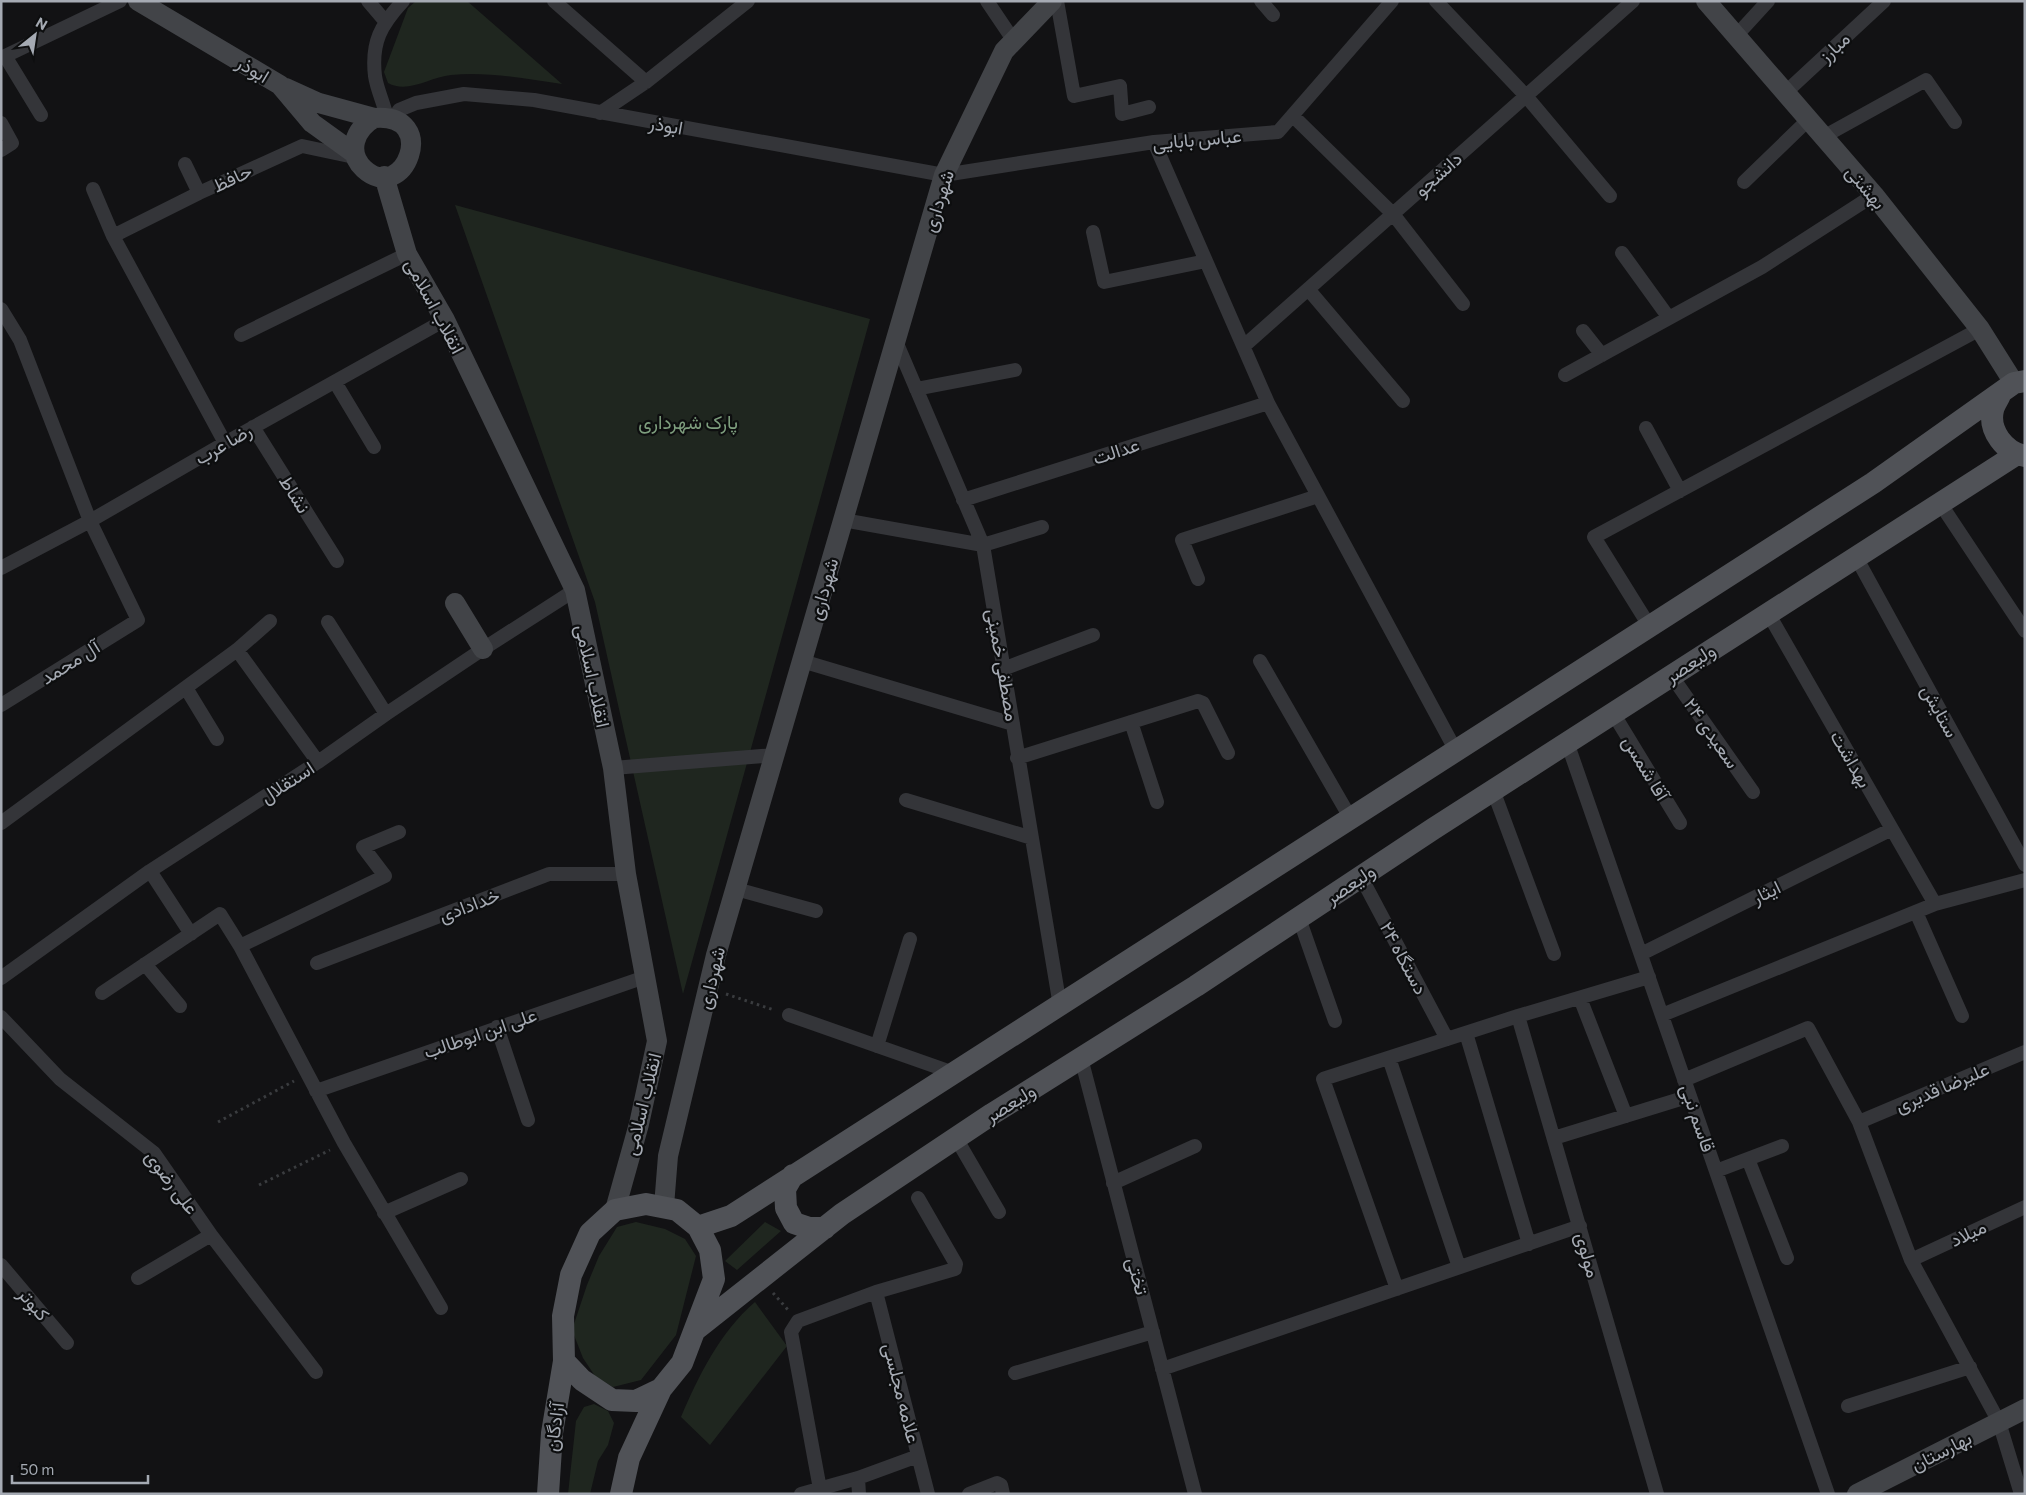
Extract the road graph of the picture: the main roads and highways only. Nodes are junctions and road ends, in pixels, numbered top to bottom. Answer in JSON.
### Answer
{"nodes":[{"id":1,"x":138,"y":1,"type":"edge"},
{"id":2,"x":1052,"y":1,"type":"edge"},
{"id":3,"x":1706,"y":1,"type":"edge"},
{"id":4,"x":280,"y":85,"type":"junction"},
{"id":5,"x":384,"y":115,"type":"junction"},
{"id":6,"x":355,"y":156,"type":"junction"},
{"id":7,"x":384,"y":176,"type":"junction"},
{"id":8,"x":2013,"y":386,"type":"edge"},
{"id":9,"x":2021,"y":455,"type":"edge"},
{"id":10,"x":455,"y":603,"type":"dead end"},
{"id":11,"x":483,"y":649,"type":"road end"},
{"id":12,"x":793,"y":1175,"type":"junction"},
{"id":13,"x":664,"y":1206,"type":"junction"},
{"id":14,"x":615,"y":1210,"type":"junction"},
{"id":15,"x":698,"y":1227,"type":"junction"},
{"id":16,"x":825,"y":1228,"type":"junction"},
{"id":17,"x":695,"y":1330,"type":"junction"},
{"id":18,"x":564,"y":1361,"type":"junction"},
{"id":19,"x":661,"y":1389,"type":"junction"},
{"id":20,"x":2025,"y":1409,"type":"edge"},
{"id":21,"x":548,"y":1494,"type":"edge"},
{"id":22,"x":621,"y":1494,"type":"edge"},
{"id":23,"x":1857,"y":1494,"type":"edge"}],
"edges":[{"from":1,"to":4,"type":"main road","name":"ابوذر"},
{"from":2,"to":13,"type":"main road","name":"شهرداری"},
{"from":3,"to":8,"type":"main road","name":"بهشتی"},
{"from":4,"to":5,"type":"main road"},
{"from":4,"to":6,"type":"main road","name":"ابوذر"},
{"from":5,"to":6,"type":"main road"},
{"from":5,"to":7,"type":"main road"},
{"from":6,"to":7,"type":"main road"},
{"from":7,"to":14,"type":"main road","name":"انقلاب اسلامی"},
{"from":8,"to":9,"type":"main road"},
{"from":8,"to":12,"type":"main road"},
{"from":9,"to":16,"type":"main road","name":"ولیعصر"},
{"from":10,"to":11,"type":"main road"},
{"from":12,"to":15,"type":"main road"},
{"from":12,"to":16,"type":"main road"},
{"from":13,"to":14,"type":"main road"},
{"from":13,"to":15,"type":"main road"},
{"from":14,"to":18,"type":"main road"},
{"from":15,"to":17,"type":"main road"},
{"from":16,"to":17,"type":"main road","name":"ولیعصر"},
{"from":17,"to":19,"type":"main road"},
{"from":18,"to":19,"type":"main road"},
{"from":18,"to":21,"type":"main road","name":"آزادگان"},
{"from":19,"to":22,"type":"main road"},
{"from":20,"to":23,"type":"main road","name":"بهارستان"}]}
